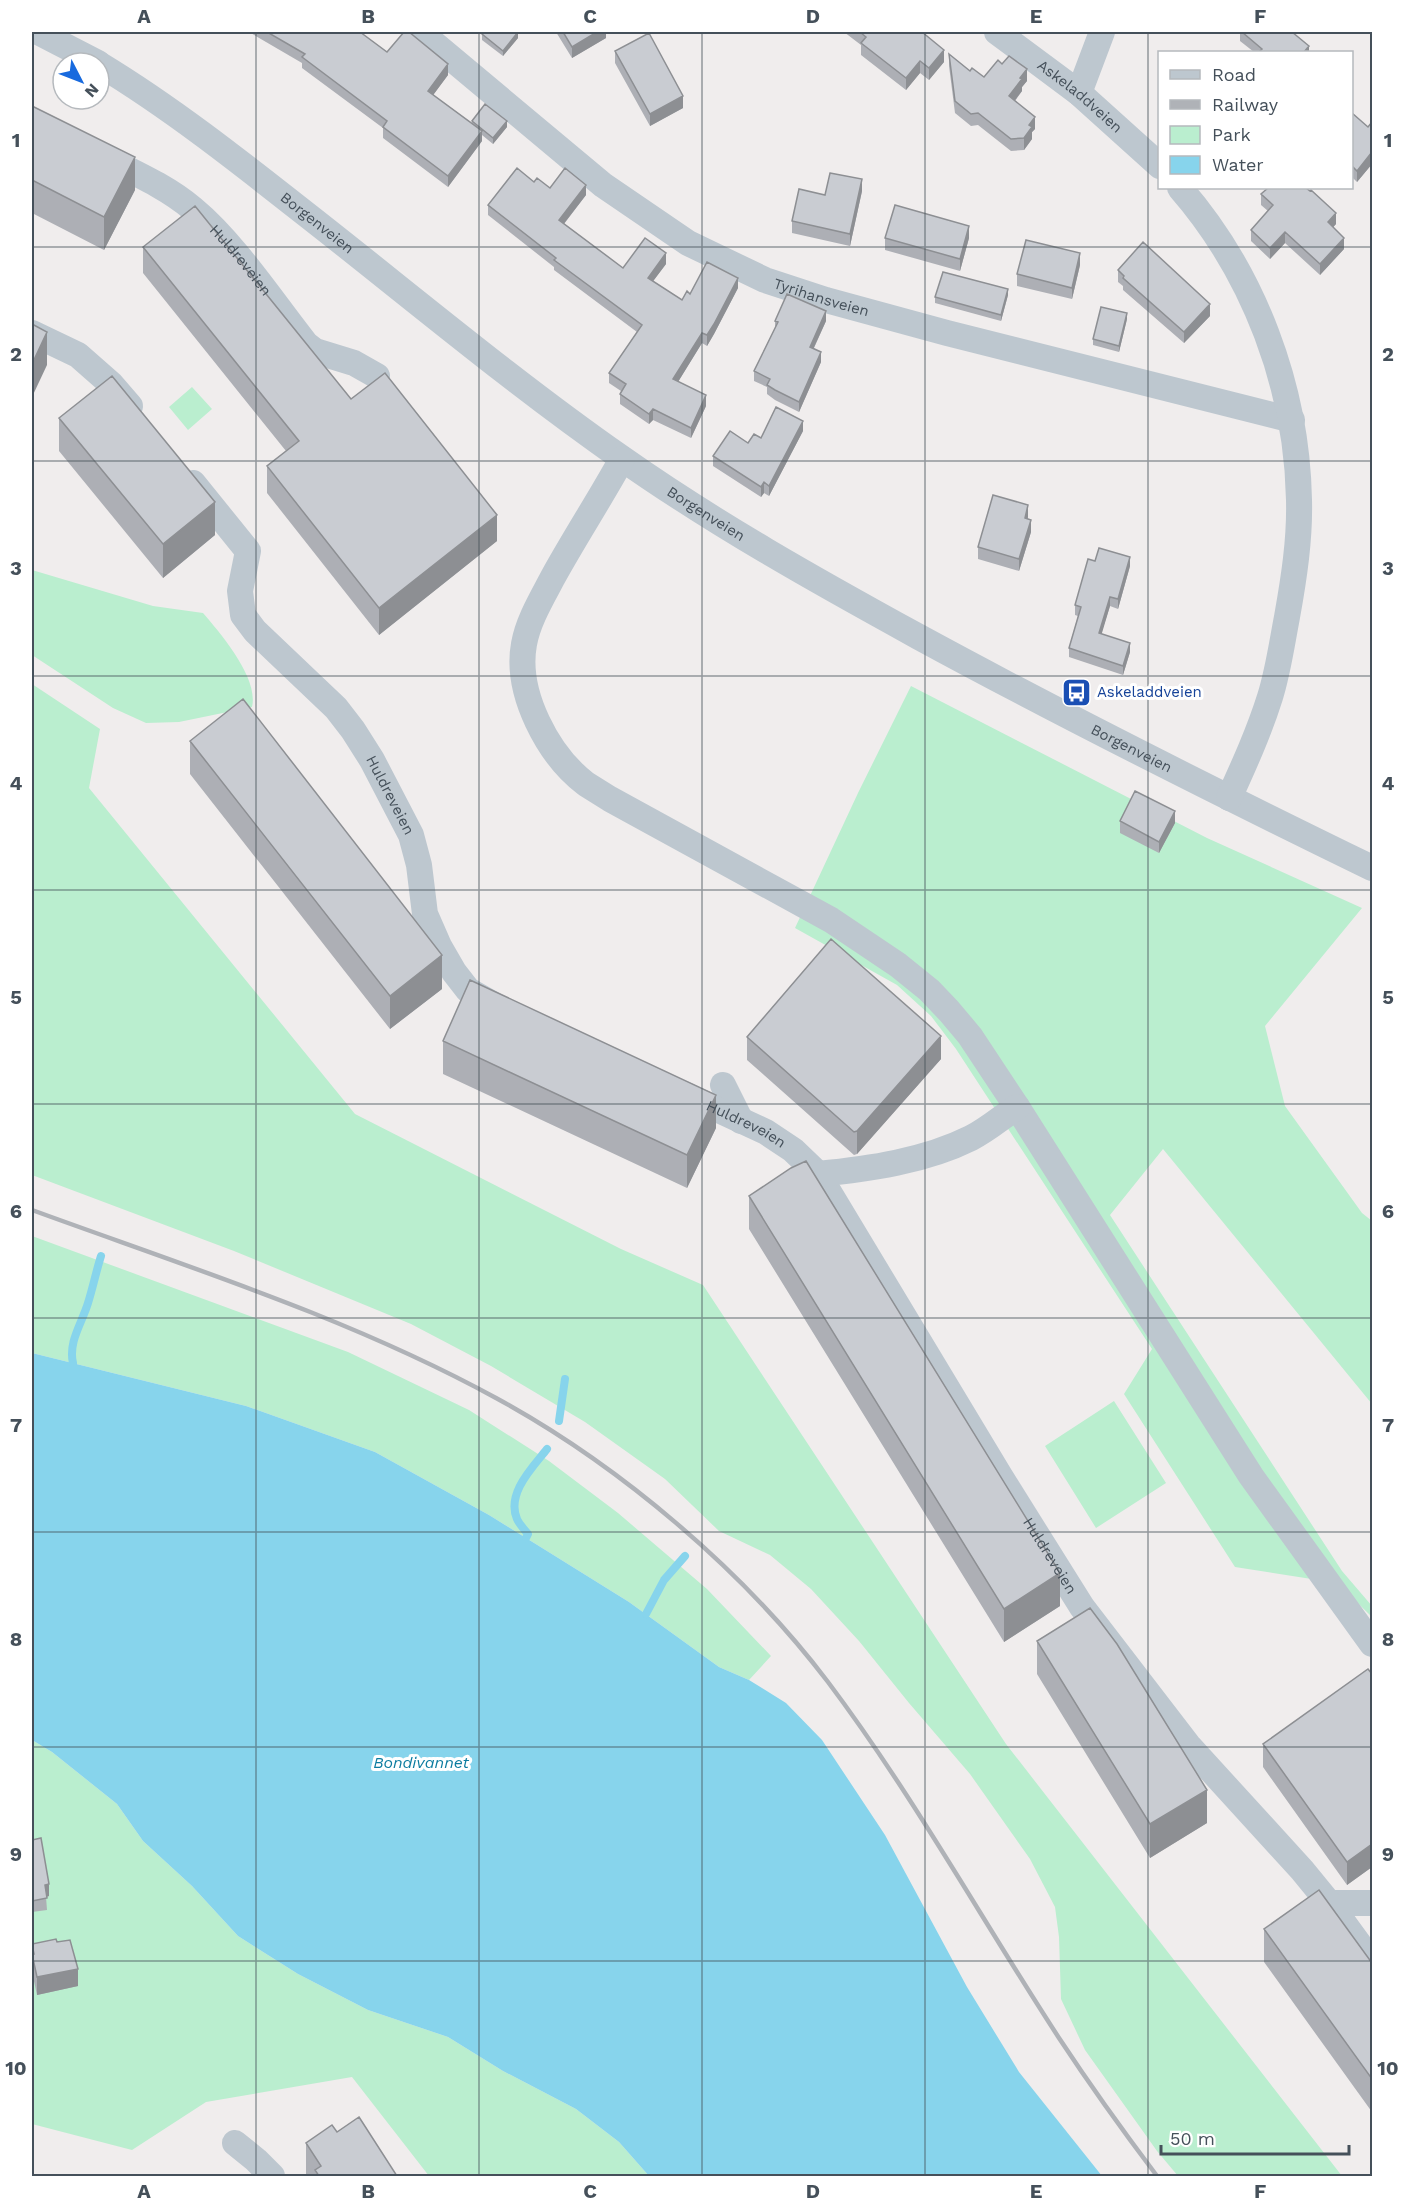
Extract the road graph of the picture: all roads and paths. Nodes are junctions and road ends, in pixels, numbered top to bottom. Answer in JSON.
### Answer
{"nodes":[{"id":1,"x":39,"y":32,"type":"edge"},
{"id":2,"x":420,"y":32,"type":"edge"},
{"id":3,"x":997,"y":32,"type":"edge"},
{"id":4,"x":1102,"y":32,"type":"edge"},
{"id":5,"x":76,"y":51,"type":"edge"},
{"id":6,"x":111,"y":70,"type":"edge"},
{"id":7,"x":1079,"y":93,"type":"junction"},
{"id":8,"x":82,"y":146,"type":"edge"},
{"id":9,"x":1158,"y":164,"type":"edge"},
{"id":10,"x":1181,"y":189,"type":"edge"},
{"id":11,"x":32,"y":333,"type":"edge"},
{"id":12,"x":377,"y":376,"type":"edge"},
{"id":13,"x":141,"y":420,"type":"edge"},
{"id":14,"x":1292,"y":420,"type":"junction"},
{"id":15,"x":622,"y":459,"type":"junction"},
{"id":16,"x":179,"y":466,"type":"edge"},
{"id":17,"x":1229,"y":798,"type":"junction"},
{"id":18,"x":1372,"y":868,"type":"edge"},
{"id":19,"x":519,"y":1016,"type":"edge"},
{"id":20,"x":723,"y":1085,"type":"dead end"},
{"id":21,"x":667,"y":1086,"type":"edge"},
{"id":22,"x":1017,"y":1107,"type":"junction"},
{"id":23,"x":741,"y":1120,"type":"junction"},
{"id":24,"x":818,"y":1173,"type":"junction"},
{"id":25,"x":1372,"y":1644,"type":"edge"},
{"id":26,"x":1329,"y":1903,"type":"junction"},
{"id":27,"x":1372,"y":1904,"type":"edge"},
{"id":28,"x":1372,"y":1962,"type":"edge"},
{"id":29,"x":236,"y":2143,"type":"dead end"},
{"id":30,"x":272,"y":2176,"type":"edge"}],
"edges":[{"from":1,"to":5,"type":"street","name":"Borgenveien"},
{"from":2,"to":14,"type":"street","name":"Tyrihansveien"},
{"from":3,"to":7,"type":"street","name":"Askeladdveien"},
{"from":4,"to":7,"type":"street"},
{"from":6,"to":15,"type":"street","name":"Borgenveien"},
{"from":7,"to":9,"type":"street","name":"Askeladdveien"},
{"from":8,"to":12,"type":"street","name":"Huldreveien"},
{"from":10,"to":14,"type":"street"},
{"from":11,"to":13,"type":"street"},
{"from":14,"to":17,"type":"street"},
{"from":15,"to":17,"type":"street","name":"Borgenveien"},
{"from":15,"to":22,"type":"street"},
{"from":16,"to":19,"type":"street","name":"Huldreveien"},
{"from":17,"to":18,"type":"street","name":"Borgenveien"},
{"from":20,"to":23,"type":"street"},
{"from":21,"to":23,"type":"street","name":"Huldreveien"},
{"from":22,"to":24,"type":"street"},
{"from":22,"to":25,"type":"street"},
{"from":23,"to":24,"type":"street","name":"Huldreveien"},
{"from":24,"to":26,"type":"street","name":"Huldreveien"},
{"from":26,"to":27,"type":"street"},
{"from":26,"to":28,"type":"street","name":"Huldreveien"},
{"from":29,"to":30,"type":"street"}]}
